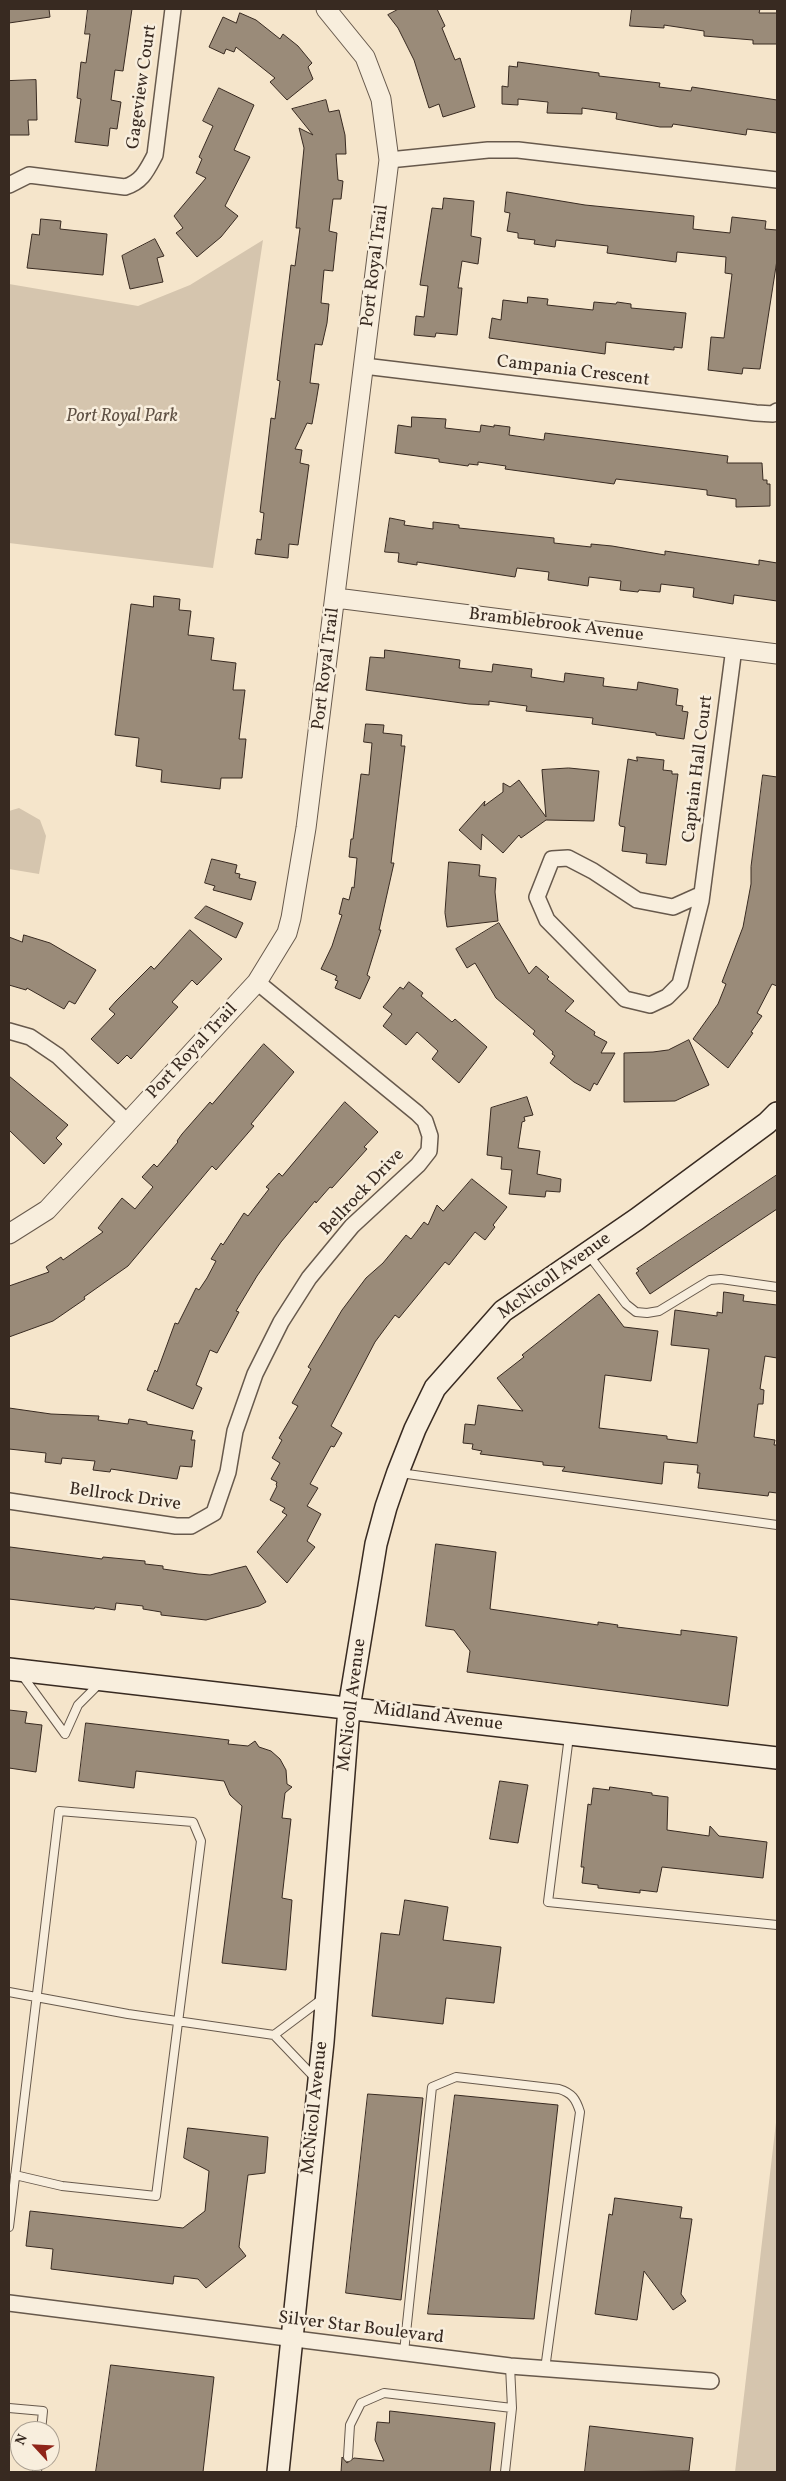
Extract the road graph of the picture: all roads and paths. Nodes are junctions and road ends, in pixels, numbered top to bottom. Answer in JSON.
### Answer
{"nodes":[{"id":1,"x":173,"y":9,"type":"edge"},
{"id":2,"x":326,"y":9,"type":"edge"},
{"id":3,"x":389,"y":160,"type":"junction"},
{"id":4,"x":777,"y":180,"type":"edge"},
{"id":5,"x":9,"y":185,"type":"edge"},
{"id":6,"x":364,"y":366,"type":"junction"},
{"id":7,"x":777,"y":411,"type":"edge"},
{"id":8,"x":336,"y":598,"type":"junction"},
{"id":9,"x":734,"y":648,"type":"junction"},
{"id":10,"x":777,"y":654,"type":"edge"},
{"id":11,"x":702,"y":894,"type":"junction"},
{"id":12,"x":257,"y":982,"type":"junction"},
{"id":13,"x":9,"y":1031,"type":"edge"},
{"id":14,"x":777,"y":1113,"type":"edge"},
{"id":15,"x":127,"y":1122,"type":"junction"},
{"id":16,"x":9,"y":1234,"type":"edge"},
{"id":17,"x":587,"y":1252,"type":"junction"},
{"id":18,"x":777,"y":1287,"type":"edge"},
{"id":19,"x":398,"y":1472,"type":"junction"},
{"id":20,"x":9,"y":1500,"type":"edge"},
{"id":21,"x":777,"y":1525,"type":"edge"},
{"id":22,"x":14,"y":1669,"type":"edge"},
{"id":23,"x":104,"y":1680,"type":"junction"},
{"id":24,"x":349,"y":1708,"type":"junction"},
{"id":25,"x":569,"y":1734,"type":"junction"},
{"id":26,"x":777,"y":1758,"type":"edge"},
{"id":27,"x":777,"y":1925,"type":"edge"},
{"id":28,"x":9,"y":1992,"type":"edge"},
{"id":29,"x":327,"y":1995,"type":"junction"},
{"id":30,"x":35,"y":1997,"type":"junction"},
{"id":31,"x":178,"y":2022,"type":"junction"},
{"id":32,"x":274,"y":2035,"type":"junction"},
{"id":33,"x":319,"y":2083,"type":"junction"},
{"id":34,"x":15,"y":2175,"type":"junction"},
{"id":35,"x":9,"y":2227,"type":"edge"},
{"id":36,"x":9,"y":2304,"type":"edge"},
{"id":37,"x":292,"y":2339,"type":"junction"},
{"id":38,"x":404,"y":2352,"type":"junction"},
{"id":39,"x":510,"y":2366,"type":"junction"},
{"id":40,"x":545,"y":2369,"type":"junction"},
{"id":41,"x":710,"y":2381,"type":"dead end"},
{"id":42,"x":9,"y":2408,"type":"edge"},
{"id":43,"x":512,"y":2408,"type":"junction"},
{"id":44,"x":42,"y":2421,"type":"edge"},
{"id":45,"x":348,"y":2457,"type":"dead end"},
{"id":46,"x":278,"y":2472,"type":"edge"},
{"id":47,"x":505,"y":2472,"type":"edge"}],
"edges":[{"from":1,"to":5,"type":"street","name":"Gageview Court"},
{"from":2,"to":3,"type":"street","name":"Port Royal Trail"},
{"from":3,"to":4,"type":"street"},
{"from":3,"to":6,"type":"street","name":"Port Royal Trail"},
{"from":6,"to":7,"type":"street","name":"Campania Crescent"},
{"from":6,"to":8,"type":"street","name":"Port Royal Trail"},
{"from":8,"to":9,"type":"street","name":"Bramblebrook Avenue"},
{"from":8,"to":12,"type":"street","name":"Port Royal Trail"},
{"from":9,"to":10,"type":"street","name":"Bramblebrook Avenue"},
{"from":9,"to":11,"type":"street","name":"Captain Hall Court"},
{"from":11,"to":11,"type":"street","name":"Captain Hall Court"},
{"from":12,"to":15,"type":"street","name":"Port Royal Trail"},
{"from":12,"to":20,"type":"street","name":"Bellrock Drive"},
{"from":13,"to":15,"type":"street"},
{"from":14,"to":17,"type":"main road","name":"McNicoll Avenue"},
{"from":15,"to":16,"type":"street","name":"Port Royal Trail"},
{"from":17,"to":18,"type":"lane"},
{"from":17,"to":19,"type":"main road","name":"McNicoll Avenue"},
{"from":19,"to":21,"type":"lane"},
{"from":19,"to":24,"type":"main road","name":"McNicoll Avenue"},
{"from":22,"to":23,"type":"main road","name":"Midland Avenue"},
{"from":22,"to":23,"type":"lane"},
{"from":23,"to":24,"type":"main road","name":"Midland Avenue"},
{"from":24,"to":25,"type":"main road","name":"Midland Avenue"},
{"from":24,"to":29,"type":"main road","name":"McNicoll Avenue"},
{"from":25,"to":26,"type":"main road","name":"Midland Avenue"},
{"from":25,"to":27,"type":"lane"},
{"from":28,"to":30,"type":"lane"},
{"from":29,"to":32,"type":"lane"},
{"from":29,"to":33,"type":"main road","name":"McNicoll Avenue"},
{"from":30,"to":31,"type":"lane"},
{"from":30,"to":31,"type":"lane"},
{"from":30,"to":34,"type":"lane"},
{"from":31,"to":32,"type":"lane"},
{"from":31,"to":34,"type":"lane"},
{"from":32,"to":33,"type":"lane"},
{"from":33,"to":37,"type":"main road","name":"McNicoll Avenue"},
{"from":34,"to":35,"type":"lane"},
{"from":36,"to":37,"type":"street","name":"Silver Star Boulevard"},
{"from":37,"to":38,"type":"street","name":"Silver Star Boulevard"},
{"from":37,"to":46,"type":"main road","name":"McNicoll Avenue"},
{"from":38,"to":39,"type":"street","name":"Silver Star Boulevard"},
{"from":38,"to":40,"type":"lane"},
{"from":39,"to":40,"type":"street","name":"Silver Star Boulevard"},
{"from":39,"to":43,"type":"lane"},
{"from":40,"to":41,"type":"street","name":"Silver Star Boulevard"},
{"from":42,"to":44,"type":"lane"},
{"from":43,"to":45,"type":"lane"},
{"from":43,"to":47,"type":"lane"}]}
